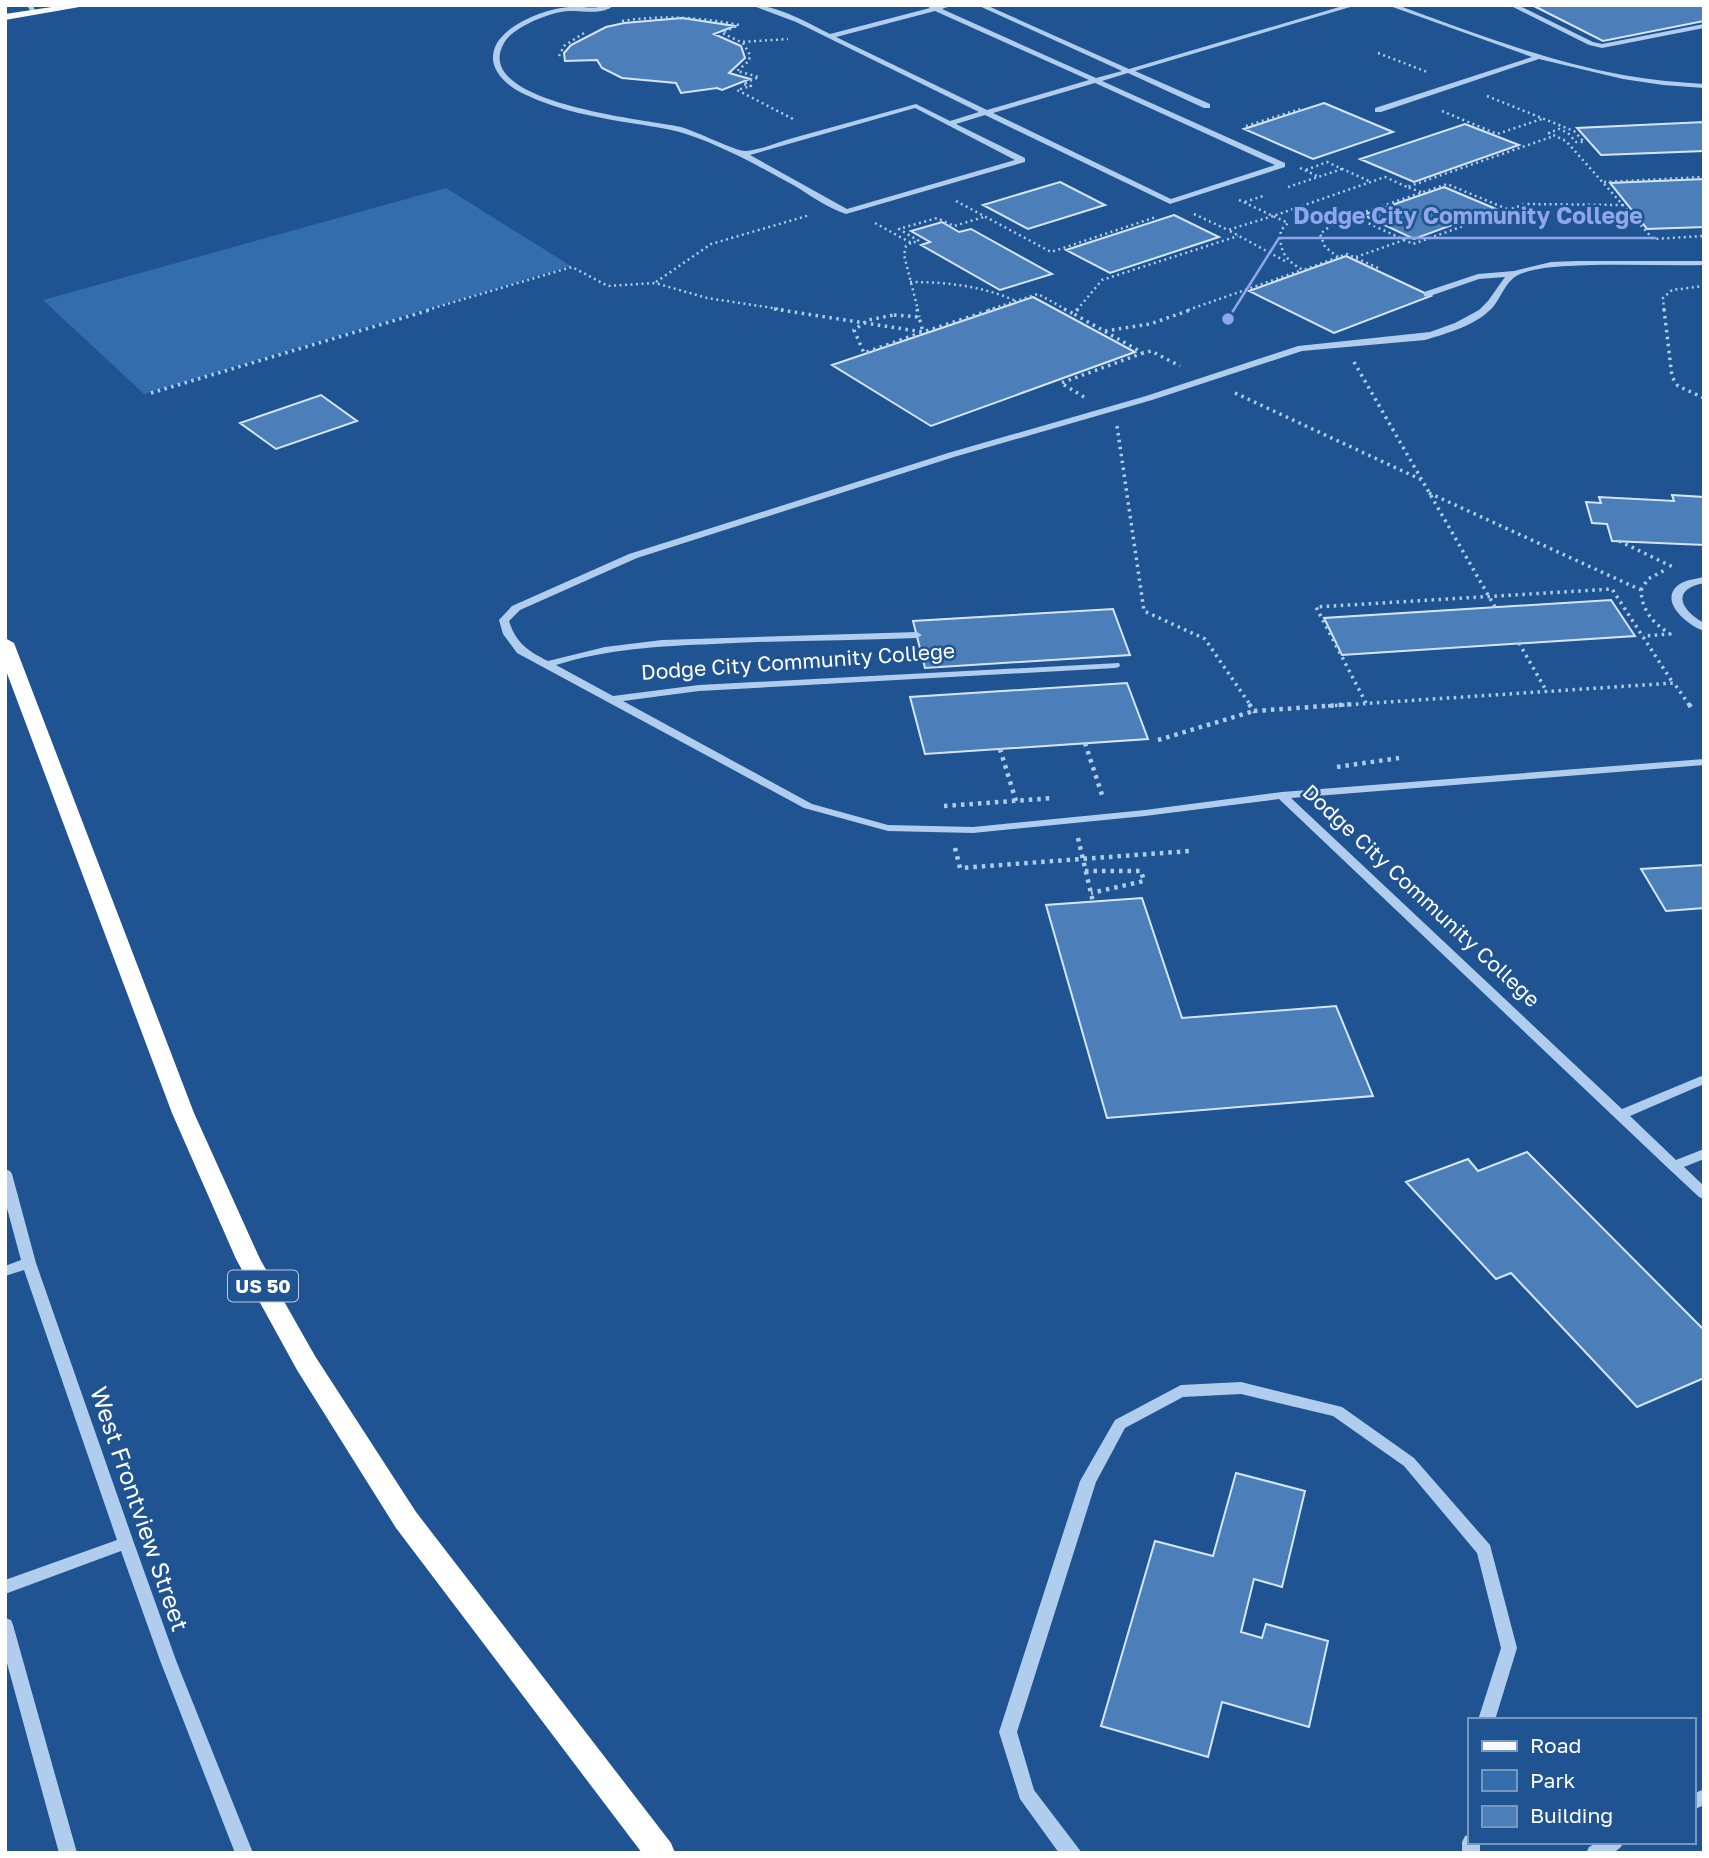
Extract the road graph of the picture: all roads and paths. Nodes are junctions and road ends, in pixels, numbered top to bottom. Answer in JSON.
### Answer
{"nodes":[{"id":1,"x":86,"y":5,"type":"edge"},
{"id":2,"x":612,"y":5,"type":"edge"},
{"id":3,"x":754,"y":5,"type":"edge"},
{"id":4,"x":950,"y":5,"type":"edge"},
{"id":5,"x":980,"y":5,"type":"edge"},
{"id":6,"x":1354,"y":5,"type":"edge"},
{"id":7,"x":1390,"y":5,"type":"edge"},
{"id":8,"x":1512,"y":5,"type":"edge"},
{"id":9,"x":932,"y":7,"type":"edge"},
{"id":10,"x":32,"y":9,"type":"edge"},
{"id":11,"x":5,"y":17,"type":"edge"},
{"id":12,"x":620,"y":21,"type":"dead end"},
{"id":13,"x":1704,"y":26,"type":"edge"},
{"id":14,"x":592,"y":29,"type":"dead end"},
{"id":15,"x":830,"y":36,"type":"junction"},
{"id":16,"x":789,"y":39,"type":"dead end"},
{"id":17,"x":741,"y":42,"type":"junction"},
{"id":18,"x":559,"y":56,"type":"dead end"},
{"id":19,"x":1538,"y":57,"type":"junction"},
{"id":20,"x":1127,"y":71,"type":"junction"},
{"id":21,"x":1095,"y":80,"type":"junction"},
{"id":22,"x":1704,"y":86,"type":"edge"},
{"id":23,"x":1409,"y":100,"type":"junction"},
{"id":24,"x":1207,"y":106,"type":"dead end"},
{"id":25,"x":1300,"y":109,"type":"dead end"},
{"id":26,"x":1378,"y":110,"type":"dead end"},
{"id":27,"x":985,"y":112,"type":"junction"},
{"id":28,"x":1542,"y":118,"type":"dead end"},
{"id":29,"x":950,"y":122,"type":"junction"},
{"id":30,"x":1242,"y":127,"type":"dead end"},
{"id":31,"x":1574,"y":131,"type":"dead end"},
{"id":32,"x":820,"y":133,"type":"junction"},
{"id":33,"x":1555,"y":136,"type":"junction"},
{"id":34,"x":985,"y":141,"type":"joint"},
{"id":35,"x":744,"y":155,"type":"junction"},
{"id":36,"x":1342,"y":169,"type":"dead end"},
{"id":37,"x":1704,"y":177,"type":"edge"},
{"id":38,"x":1434,"y":178,"type":"junction"},
{"id":39,"x":1604,"y":183,"type":"junction"},
{"id":40,"x":1447,"y":184,"type":"junction"},
{"id":41,"x":930,"y":187,"type":"junction"},
{"id":42,"x":1408,"y":187,"type":"junction"},
{"id":43,"x":1286,"y":188,"type":"dead end"},
{"id":44,"x":1276,"y":192,"type":"dead end"},
{"id":45,"x":1421,"y":192,"type":"junction"},
{"id":46,"x":813,"y":193,"type":"joint"},
{"id":47,"x":1244,"y":202,"type":"dead end"},
{"id":48,"x":1624,"y":205,"type":"junction"},
{"id":49,"x":837,"y":207,"type":"junction"},
{"id":50,"x":1507,"y":209,"type":"junction"},
{"id":51,"x":852,"y":210,"type":"junction"},
{"id":52,"x":1168,"y":213,"type":"dead end"},
{"id":53,"x":1194,"y":214,"type":"dead end"},
{"id":54,"x":985,"y":216,"type":"junction"},
{"id":55,"x":1273,"y":216,"type":"junction"},
{"id":56,"x":1353,"y":216,"type":"junction"},
{"id":57,"x":1228,"y":230,"type":"junction"},
{"id":58,"x":1238,"y":236,"type":"junction"},
{"id":59,"x":1704,"y":236,"type":"edge"},
{"id":60,"x":1404,"y":240,"type":"junction"},
{"id":61,"x":911,"y":243,"type":"junction"},
{"id":62,"x":1338,"y":257,"type":"junction"},
{"id":63,"x":1355,"y":257,"type":"junction"},
{"id":64,"x":1704,"y":262,"type":"edge"},
{"id":65,"x":1289,"y":263,"type":"junction"},
{"id":66,"x":1378,"y":268,"type":"dead end"},
{"id":67,"x":1303,"y":270,"type":"junction"},
{"id":68,"x":1515,"y":273,"type":"junction"},
{"id":69,"x":910,"y":282,"type":"junction"},
{"id":70,"x":655,"y":283,"type":"junction"},
{"id":71,"x":1704,"y":286,"type":"edge"},
{"id":72,"x":1427,"y":294,"type":"dead end"},
{"id":73,"x":1017,"y":301,"type":"junction"},
{"id":74,"x":1074,"y":314,"type":"junction"},
{"id":75,"x":920,"y":317,"type":"junction"},
{"id":76,"x":863,"y":323,"type":"junction"},
{"id":77,"x":1105,"y":331,"type":"junction"},
{"id":78,"x":923,"y":332,"type":"junction"},
{"id":79,"x":1343,"y":345,"type":"junction"},
{"id":80,"x":1143,"y":353,"type":"junction"},
{"id":81,"x":1206,"y":379,"type":"junction"},
{"id":82,"x":151,"y":393,"type":"dead end"},
{"id":83,"x":1704,"y":398,"type":"edge"},
{"id":84,"x":1107,"y":410,"type":"junction"},
{"id":85,"x":1422,"y":480,"type":"junction"},
{"id":86,"x":1429,"y":493,"type":"junction"},
{"id":87,"x":1619,"y":541,"type":"dead end"},
{"id":88,"x":1673,"y":567,"type":"dead end"},
{"id":89,"x":1704,"y":580,"type":"edge"},
{"id":90,"x":1626,"y":583,"type":"junction"},
{"id":91,"x":1612,"y":589,"type":"junction"},
{"id":92,"x":1489,"y":596,"type":"junction"},
{"id":93,"x":1495,"y":607,"type":"dead end"},
{"id":94,"x":1649,"y":617,"type":"junction"},
{"id":95,"x":1631,"y":619,"type":"junction"},
{"id":96,"x":1704,"y":628,"type":"edge"},
{"id":97,"x":917,"y":635,"type":"dead end"},
{"id":98,"x":1643,"y":636,"type":"junction"},
{"id":99,"x":5,"y":643,"type":"edge"},
{"id":100,"x":1520,"y":643,"type":"dead end"},
{"id":101,"x":546,"y":665,"type":"junction"},
{"id":102,"x":1115,"y":665,"type":"dead end"},
{"id":103,"x":1674,"y":683,"type":"junction"},
{"id":104,"x":1547,"y":692,"type":"junction"},
{"id":105,"x":611,"y":699,"type":"junction"},
{"id":106,"x":1366,"y":703,"type":"junction"},
{"id":107,"x":1692,"y":709,"type":"dead end"},
{"id":108,"x":1254,"y":710,"type":"junction"},
{"id":109,"x":1158,"y":740,"type":"dead end"},
{"id":110,"x":1085,"y":743,"type":"dead end"},
{"id":111,"x":1000,"y":749,"type":"dead end"},
{"id":112,"x":1704,"y":762,"type":"edge"},
{"id":113,"x":1102,"y":795,"type":"dead end"},
{"id":114,"x":1282,"y":795,"type":"junction"},
{"id":115,"x":1016,"y":801,"type":"dead end"},
{"id":116,"x":1073,"y":820,"type":"junction"},
{"id":117,"x":951,"y":830,"type":"junction"},
{"id":118,"x":1190,"y":851,"type":"dead end"},
{"id":119,"x":1083,"y":859,"type":"junction"},
{"id":120,"x":1085,"y":871,"type":"junction"},
{"id":121,"x":1091,"y":893,"type":"junction"},
{"id":122,"x":1093,"y":902,"type":"dead end"},
{"id":123,"x":1704,"y":1079,"type":"edge"},
{"id":124,"x":1620,"y":1115,"type":"junction"},
{"id":125,"x":1704,"y":1154,"type":"edge"},
{"id":126,"x":1674,"y":1166,"type":"junction"},
{"id":127,"x":5,"y":1174,"type":"edge"},
{"id":128,"x":1704,"y":1194,"type":"edge"},
{"id":129,"x":29,"y":1263,"type":"junction"},
{"id":130,"x":5,"y":1271,"type":"edge"},
{"id":131,"x":126,"y":1543,"type":"junction"},
{"id":132,"x":5,"y":1587,"type":"edge"},
{"id":133,"x":5,"y":1625,"type":"edge"},
{"id":134,"x":1487,"y":1718,"type":"edge"},
{"id":135,"x":1611,"y":1844,"type":"edge"},
{"id":136,"x":68,"y":1853,"type":"edge"},
{"id":137,"x":244,"y":1853,"type":"edge"},
{"id":138,"x":660,"y":1853,"type":"edge"},
{"id":139,"x":1073,"y":1853,"type":"edge"},
{"id":140,"x":1595,"y":1853,"type":"edge"}],
"edges":[{"from":1,"to":10,"type":"main road"},
{"from":2,"to":35,"type":"street"},
{"from":3,"to":15,"type":"street"},
{"from":4,"to":9,"type":"street"},
{"from":5,"to":20,"type":"street"},
{"from":6,"to":20,"type":"street"},
{"from":7,"to":19,"type":"street"},
{"from":8,"to":13,"type":"street"},
{"from":9,"to":15,"type":"street"},
{"from":9,"to":21,"type":"street"},
{"from":10,"to":11,"type":"main road"},
{"from":12,"to":17,"type":"path"},
{"from":14,"to":18,"type":"path"},
{"from":15,"to":27,"type":"street"},
{"from":16,"to":17,"type":"path"},
{"from":17,"to":32,"type":"path"},
{"from":19,"to":22,"type":"street"},
{"from":19,"to":23,"type":"street"},
{"from":20,"to":21,"type":"street"},
{"from":20,"to":24,"type":"street"},
{"from":21,"to":27,"type":"street"},
{"from":21,"to":27,"type":"street"},
{"from":23,"to":26,"type":"street"},
{"from":23,"to":28,"type":"path"},
{"from":25,"to":30,"type":"path"},
{"from":27,"to":29,"type":"street"},
{"from":29,"to":32,"type":"street"},
{"from":29,"to":34,"type":"street"},
{"from":31,"to":33,"type":"path"},
{"from":32,"to":35,"type":"street"},
{"from":33,"to":38,"type":"path"},
{"from":33,"to":39,"type":"path"},
{"from":34,"to":41,"type":"lane"},
{"from":35,"to":46,"type":"street"},
{"from":36,"to":43,"type":"path"},
{"from":37,"to":39,"type":"path"},
{"from":38,"to":40,"type":"path"},
{"from":38,"to":42,"type":"path"},
{"from":39,"to":48,"type":"path"},
{"from":40,"to":45,"type":"path"},
{"from":40,"to":50,"type":"path"},
{"from":41,"to":51,"type":"lane"},
{"from":41,"to":54,"type":"path"},
{"from":42,"to":45,"type":"path"},
{"from":42,"to":55,"type":"path"},
{"from":44,"to":47,"type":"path"},
{"from":45,"to":56,"type":"path"},
{"from":46,"to":49,"type":"lane"},
{"from":48,"to":50,"type":"path"},
{"from":48,"to":59,"type":"path"},
{"from":49,"to":51,"type":"lane"},
{"from":49,"to":70,"type":"path"},
{"from":50,"to":60,"type":"path"},
{"from":51,"to":61,"type":"path"},
{"from":52,"to":54,"type":"path"},
{"from":53,"to":57,"type":"path"},
{"from":54,"to":61,"type":"path"},
{"from":55,"to":57,"type":"path"},
{"from":55,"to":65,"type":"path"},
{"from":56,"to":60,"type":"path"},
{"from":56,"to":62,"type":"path"},
{"from":57,"to":58,"type":"path"},
{"from":58,"to":65,"type":"path"},
{"from":58,"to":74,"type":"path"},
{"from":60,"to":63,"type":"path"},
{"from":61,"to":69,"type":"path"},
{"from":62,"to":63,"type":"path"},
{"from":62,"to":67,"type":"path"},
{"from":63,"to":66,"type":"path"},
{"from":64,"to":68,"type":"street"},
{"from":65,"to":67,"type":"path"},
{"from":67,"to":77,"type":"path"},
{"from":68,"to":72,"type":"street"},
{"from":68,"to":79,"type":"street","name":"Dodge City Community College"},
{"from":69,"to":73,"type":"path"},
{"from":69,"to":75,"type":"path"},
{"from":70,"to":76,"type":"path"},
{"from":70,"to":82,"type":"path"},
{"from":71,"to":83,"type":"path"},
{"from":73,"to":74,"type":"path"},
{"from":73,"to":78,"type":"path"},
{"from":74,"to":77,"type":"path"},
{"from":75,"to":76,"type":"path"},
{"from":75,"to":78,"type":"path"},
{"from":76,"to":78,"type":"path"},
{"from":76,"to":78,"type":"path"},
{"from":77,"to":80,"type":"path"},
{"from":79,"to":81,"type":"street","name":"Dodge City Community College"},
{"from":79,"to":85,"type":"path"},
{"from":80,"to":81,"type":"path"},
{"from":80,"to":84,"type":"path"},
{"from":81,"to":84,"type":"street","name":"Dodge City Community College"},
{"from":81,"to":85,"type":"path"},
{"from":84,"to":101,"type":"street","name":"Dodge City Community College"},
{"from":84,"to":108,"type":"path"},
{"from":85,"to":86,"type":"path"},
{"from":86,"to":90,"type":"path"},
{"from":86,"to":92,"type":"path"},
{"from":87,"to":88,"type":"path"},
{"from":89,"to":96,"type":"street"},
{"from":90,"to":91,"type":"path"},
{"from":90,"to":94,"type":"path"},
{"from":91,"to":92,"type":"path"},
{"from":91,"to":95,"type":"path"},
{"from":92,"to":93,"type":"path"},
{"from":92,"to":106,"type":"path"},
{"from":94,"to":95,"type":"path"},
{"from":94,"to":98,"type":"path"},
{"from":95,"to":98,"type":"path"},
{"from":97,"to":101,"type":"street"},
{"from":98,"to":103,"type":"path"},
{"from":99,"to":138,"type":"highway","number":"US 50"},
{"from":100,"to":104,"type":"path"},
{"from":101,"to":105,"type":"street","name":"Dodge City Community College"},
{"from":102,"to":105,"type":"street","name":"Dodge City Community College"},
{"from":103,"to":104,"type":"path"},
{"from":103,"to":107,"type":"path"},
{"from":104,"to":106,"type":"path"},
{"from":105,"to":117,"type":"street","name":"Dodge City Community College"},
{"from":106,"to":108,"type":"path"},
{"from":108,"to":109,"type":"path"},
{"from":110,"to":113,"type":"path"},
{"from":111,"to":115,"type":"path"},
{"from":112,"to":114,"type":"street"},
{"from":114,"to":116,"type":"street","name":"Dodge City Community College"},
{"from":114,"to":124,"type":"street","name":"Dodge City Community College"},
{"from":116,"to":117,"type":"street","name":"Dodge City Community College"},
{"from":116,"to":119,"type":"path"},
{"from":117,"to":119,"type":"path"},
{"from":118,"to":119,"type":"path"},
{"from":119,"to":120,"type":"path"},
{"from":120,"to":121,"type":"path"},
{"from":120,"to":121,"type":"path"},
{"from":121,"to":122,"type":"path"},
{"from":123,"to":124,"type":"street"},
{"from":124,"to":126,"type":"street","name":"Dodge City Community College"},
{"from":125,"to":126,"type":"street"},
{"from":126,"to":128,"type":"street","name":"Dodge City Community College"},
{"from":127,"to":129,"type":"street","name":"West Frontview Street"},
{"from":129,"to":130,"type":"street"},
{"from":129,"to":131,"type":"street","name":"West Frontview Street"},
{"from":131,"to":132,"type":"street"},
{"from":131,"to":137,"type":"street","name":"West Frontview Street"},
{"from":133,"to":136,"type":"lane"},
{"from":134,"to":139,"type":"street"},
{"from":135,"to":140,"type":"street"}]}
